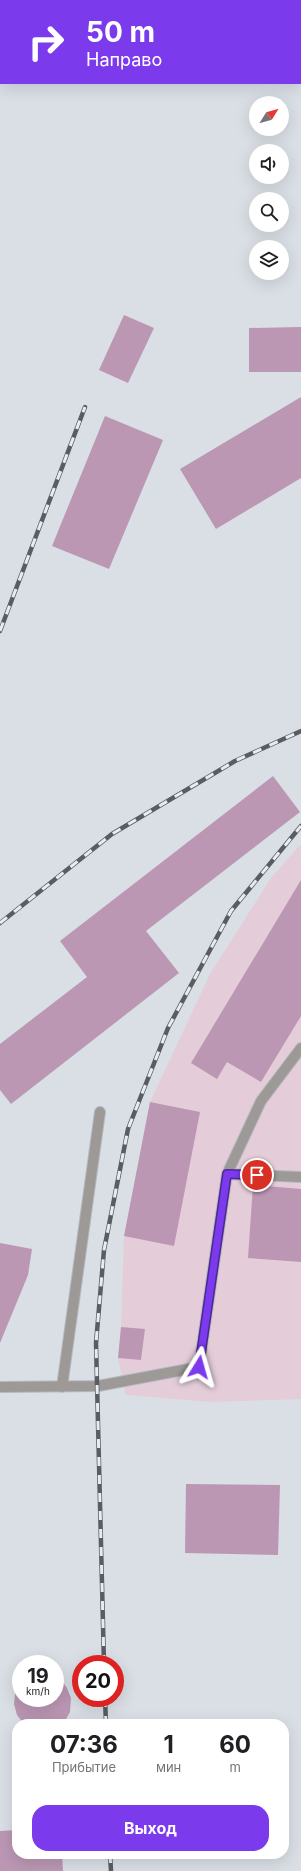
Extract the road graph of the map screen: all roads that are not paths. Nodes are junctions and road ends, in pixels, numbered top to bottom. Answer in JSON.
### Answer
{"nodes":[{"id":1,"x":301,"y":1048,"type":"edge"},
{"id":2,"x":100,"y":1112,"type":"dead end"},
{"id":3,"x":227,"y":1174,"type":"junction"},
{"id":4,"x":301,"y":1177,"type":"edge"},
{"id":5,"x":0,"y":1387,"type":"edge"},
{"id":6,"x":62,"y":1387,"type":"junction"}],
"edges":[{"from":1,"to":3,"type":"lane"},
{"from":2,"to":6,"type":"lane"},
{"from":3,"to":4,"type":"lane"},
{"from":3,"to":6,"type":"lane"},
{"from":5,"to":6,"type":"lane"}]}
